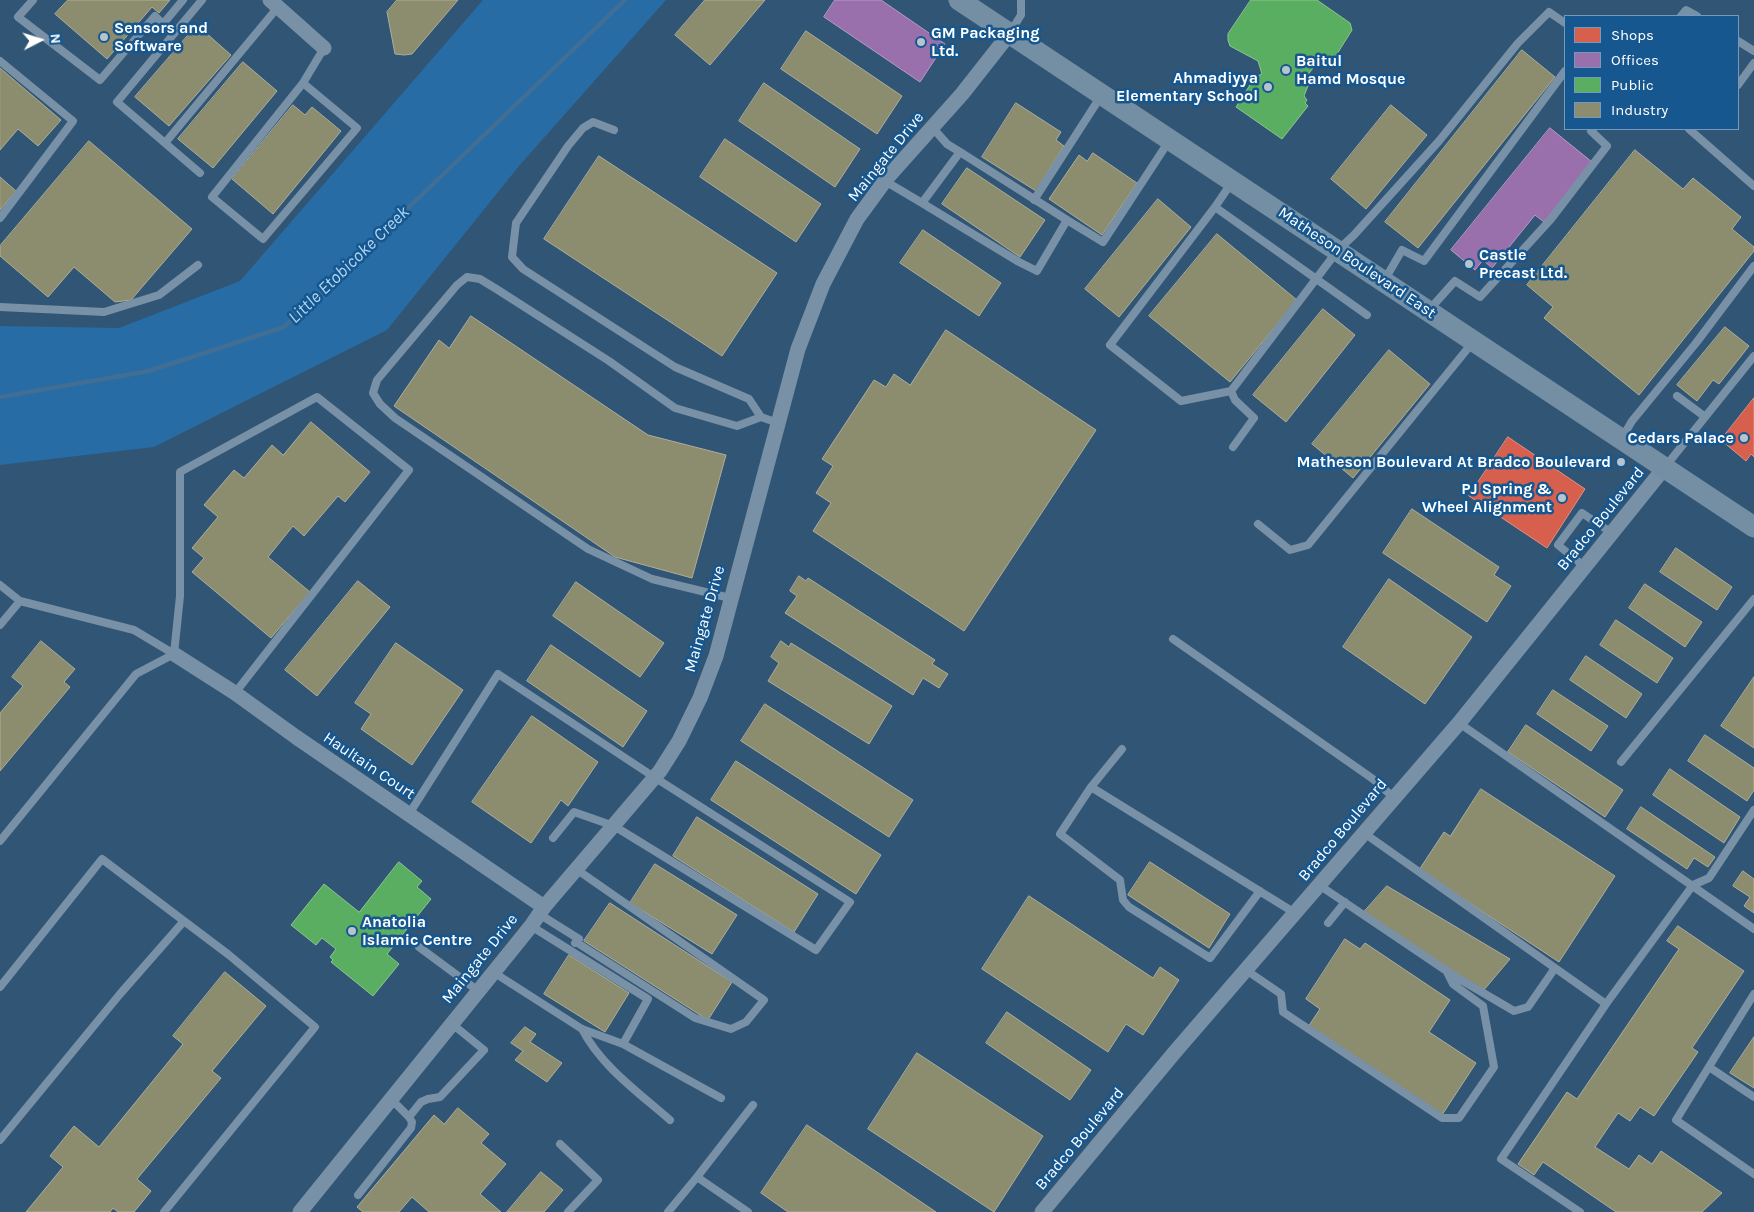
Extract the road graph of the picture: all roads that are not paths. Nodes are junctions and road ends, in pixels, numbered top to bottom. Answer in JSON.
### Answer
{"nodes":[{"id":1,"x":33,"y":0,"type":"edge"},
{"id":2,"x":183,"y":0,"type":"edge"},
{"id":3,"x":202,"y":0,"type":"edge"},
{"id":4,"x":958,"y":0,"type":"edge"},
{"id":5,"x":1021,"y":0,"type":"edge"},
{"id":6,"x":274,"y":4,"type":"edge"},
{"id":7,"x":1682,"y":15,"type":"edge"},
{"id":8,"x":1695,"y":15,"type":"edge"},
{"id":9,"x":1564,"y":22,"type":"edge"},
{"id":10,"x":1010,"y":33,"type":"junction"},
{"id":11,"x":1739,"y":42,"type":"edge"},
{"id":12,"x":324,"y":48,"type":"joint"},
{"id":13,"x":1754,"y":51,"type":"edge"},
{"id":14,"x":0,"y":62,"type":"edge"},
{"id":15,"x":1754,"y":63,"type":"edge"},
{"id":16,"x":1564,"y":72,"type":"edge"},
{"id":17,"x":303,"y":82,"type":"junction"},
{"id":18,"x":1739,"y":84,"type":"edge"},
{"id":19,"x":1102,"y":94,"type":"junction"},
{"id":20,"x":932,"y":127,"type":"junction"},
{"id":21,"x":614,"y":130,"type":"dead end"},
{"id":22,"x":1592,"y":130,"type":"edge"},
{"id":23,"x":1690,"y":130,"type":"edge"},
{"id":24,"x":1170,"y":139,"type":"junction"},
{"id":25,"x":165,"y":143,"type":"junction"},
{"id":26,"x":960,"y":152,"type":"junction"},
{"id":27,"x":200,"y":173,"type":"dead end"},
{"id":28,"x":885,"y":181,"type":"junction"},
{"id":29,"x":1233,"y":181,"type":"junction"},
{"id":30,"x":1754,"y":186,"type":"edge"},
{"id":31,"x":1034,"y":200,"type":"junction"},
{"id":32,"x":922,"y":202,"type":"junction"},
{"id":33,"x":1215,"y":207,"type":"junction"},
{"id":34,"x":0,"y":218,"type":"edge"},
{"id":35,"x":1067,"y":220,"type":"junction"},
{"id":36,"x":1338,"y":250,"type":"junction"},
{"id":37,"x":198,"y":265,"type":"dead end"},
{"id":38,"x":1754,"y":266,"type":"edge"},
{"id":39,"x":1316,"y":278,"type":"junction"},
{"id":40,"x":1384,"y":280,"type":"junction"},
{"id":41,"x":0,"y":307,"type":"edge"},
{"id":42,"x":1428,"y":311,"type":"junction"},
{"id":43,"x":1366,"y":315,"type":"dead end"},
{"id":44,"x":1474,"y":340,"type":"junction"},
{"id":45,"x":1754,"y":356,"type":"edge"},
{"id":46,"x":1231,"y":391,"type":"junction"},
{"id":47,"x":1677,"y":396,"type":"dead end"},
{"id":48,"x":1704,"y":416,"type":"junction"},
{"id":49,"x":761,"y":417,"type":"junction"},
{"id":50,"x":778,"y":422,"type":"junction"},
{"id":51,"x":1622,"y":438,"type":"junction"},
{"id":52,"x":1234,"y":447,"type":"dead end"},
{"id":53,"x":1665,"y":467,"type":"junction"},
{"id":54,"x":1258,"y":524,"type":"dead end"},
{"id":55,"x":1754,"y":527,"type":"edge"},
{"id":56,"x":1612,"y":533,"type":"junction"},
{"id":57,"x":1585,"y":567,"type":"junction"},
{"id":58,"x":0,"y":585,"type":"edge"},
{"id":59,"x":730,"y":598,"type":"junction"},
{"id":60,"x":1754,"y":599,"type":"edge"},
{"id":61,"x":20,"y":601,"type":"junction"},
{"id":62,"x":0,"y":625,"type":"edge"},
{"id":63,"x":1173,"y":639,"type":"dead end"},
{"id":64,"x":174,"y":654,"type":"junction"},
{"id":65,"x":235,"y":694,"type":"junction"},
{"id":66,"x":1459,"y":723,"type":"junction"},
{"id":67,"x":1122,"y":749,"type":"dead end"},
{"id":68,"x":1621,"y":762,"type":"dead end"},
{"id":69,"x":654,"y":777,"type":"junction"},
{"id":70,"x":1092,"y":787,"type":"junction"},
{"id":71,"x":1393,"y":798,"type":"junction"},
{"id":72,"x":1754,"y":810,"type":"edge"},
{"id":73,"x":409,"y":814,"type":"junction"},
{"id":74,"x":614,"y":826,"type":"junction"},
{"id":75,"x":1364,"y":833,"type":"junction"},
{"id":76,"x":553,"y":838,"type":"dead end"},
{"id":77,"x":0,"y":841,"type":"edge"},
{"id":78,"x":576,"y":869,"type":"junction"},
{"id":79,"x":1319,"y":885,"type":"junction"},
{"id":80,"x":1693,"y":885,"type":"junction"},
{"id":81,"x":1260,"y":891,"type":"junction"},
{"id":82,"x":1345,"y":902,"type":"junction"},
{"id":83,"x":1295,"y":913,"type":"junction"},
{"id":84,"x":538,"y":915,"type":"junction"},
{"id":85,"x":184,"y":920,"type":"junction"},
{"id":86,"x":1328,"y":923,"type":"dead end"},
{"id":87,"x":1754,"y":929,"type":"edge"},
{"id":88,"x":576,"y":942,"type":"junction"},
{"id":89,"x":419,"y":947,"type":"dead end"},
{"id":90,"x":569,"y":950,"type":"junction"},
{"id":91,"x":1555,"y":968,"type":"junction"},
{"id":92,"x":1246,"y":970,"type":"junction"},
{"id":93,"x":1446,"y":970,"type":"junction"},
{"id":94,"x":493,"y":972,"type":"junction"},
{"id":95,"x":0,"y":987,"type":"edge"},
{"id":96,"x":478,"y":990,"type":"junction"},
{"id":97,"x":1754,"y":994,"type":"edge"},
{"id":98,"x":1606,"y":1004,"type":"junction"},
{"id":99,"x":451,"y":1023,"type":"junction"},
{"id":100,"x":582,"y":1029,"type":"junction"},
{"id":101,"x":623,"y":1044,"type":"junction"},
{"id":102,"x":1709,"y":1067,"type":"junction"},
{"id":103,"x":1754,"y":1097,"type":"edge"},
{"id":104,"x":391,"y":1098,"type":"junction"},
{"id":105,"x":720,"y":1098,"type":"dead end"},
{"id":106,"x":753,"y":1105,"type":"dead end"},
{"id":107,"x":409,"y":1117,"type":"junction"},
{"id":108,"x":670,"y":1120,"type":"dead end"},
{"id":109,"x":0,"y":1140,"type":"edge"},
{"id":110,"x":560,"y":1144,"type":"dead end"},
{"id":111,"x":1754,"y":1174,"type":"edge"},
{"id":112,"x":697,"y":1177,"type":"junction"},
{"id":113,"x":358,"y":1195,"type":"dead end"},
{"id":114,"x":164,"y":1212,"type":"edge"},
{"id":115,"x":300,"y":1212,"type":"edge"},
{"id":116,"x":568,"y":1212,"type":"edge"},
{"id":117,"x":668,"y":1212,"type":"edge"},
{"id":118,"x":748,"y":1212,"type":"edge"},
{"id":119,"x":1042,"y":1212,"type":"edge"},
{"id":120,"x":1580,"y":1212,"type":"edge"}],
"edges":[{"from":1,"to":2,"type":"lane"},
{"from":3,"to":25,"type":"lane"},
{"from":4,"to":10,"type":"street","name":"Matheson Boulevard East"},
{"from":5,"to":10,"type":"lane"},
{"from":6,"to":12,"type":"street"},
{"from":6,"to":25,"type":"lane"},
{"from":7,"to":8,"type":"lane"},
{"from":9,"to":36,"type":"lane"},
{"from":10,"to":19,"type":"street","name":"Matheson Boulevard East"},
{"from":10,"to":20,"type":"street","name":"Maingate Drive"},
{"from":11,"to":13,"type":"lane"},
{"from":12,"to":17,"type":"lane"},
{"from":14,"to":34,"type":"lane"},
{"from":15,"to":18,"type":"lane"},
{"from":16,"to":40,"type":"lane"},
{"from":17,"to":17,"type":"lane"},
{"from":19,"to":24,"type":"street","name":"Matheson Boulevard East"},
{"from":19,"to":31,"type":"lane"},
{"from":20,"to":26,"type":"lane"},
{"from":20,"to":28,"type":"street","name":"Maingate Drive"},
{"from":21,"to":49,"type":"lane"},
{"from":22,"to":42,"type":"lane"},
{"from":23,"to":30,"type":"lane"},
{"from":24,"to":29,"type":"street","name":"Matheson Boulevard East"},
{"from":24,"to":35,"type":"lane"},
{"from":25,"to":27,"type":"lane"},
{"from":26,"to":31,"type":"lane"},
{"from":26,"to":32,"type":"lane"},
{"from":28,"to":32,"type":"lane"},
{"from":28,"to":50,"type":"street","name":"Maingate Drive"},
{"from":29,"to":33,"type":"lane"},
{"from":29,"to":36,"type":"street","name":"Matheson Boulevard East"},
{"from":31,"to":35,"type":"lane"},
{"from":32,"to":35,"type":"lane"},
{"from":33,"to":39,"type":"lane"},
{"from":33,"to":46,"type":"lane"},
{"from":36,"to":39,"type":"lane"},
{"from":36,"to":40,"type":"street","name":"Matheson Boulevard East"},
{"from":37,"to":41,"type":"lane"},
{"from":38,"to":51,"type":"lane"},
{"from":39,"to":43,"type":"lane"},
{"from":39,"to":46,"type":"lane"},
{"from":40,"to":42,"type":"street","name":"Matheson Boulevard East"},
{"from":42,"to":44,"type":"street","name":"Matheson Boulevard East"},
{"from":44,"to":51,"type":"street","name":"Matheson Boulevard East"},
{"from":44,"to":54,"type":"lane"},
{"from":45,"to":48,"type":"lane"},
{"from":46,"to":52,"type":"lane"},
{"from":47,"to":48,"type":"lane"},
{"from":48,"to":53,"type":"lane"},
{"from":49,"to":50,"type":"lane"},
{"from":49,"to":59,"type":"lane"},
{"from":50,"to":59,"type":"street","name":"Maingate Drive"},
{"from":51,"to":53,"type":"street","name":"Matheson Boulevard East"},
{"from":53,"to":55,"type":"street","name":"Matheson Boulevard East"},
{"from":53,"to":56,"type":"street","name":"Bradco Boulevard"},
{"from":56,"to":57,"type":"street","name":"Bradco Boulevard"},
{"from":56,"to":57,"type":"lane"},
{"from":57,"to":66,"type":"street","name":"Bradco Boulevard"},
{"from":58,"to":61,"type":"lane"},
{"from":59,"to":69,"type":"street","name":"Maingate Drive"},
{"from":60,"to":68,"type":"lane"},
{"from":61,"to":62,"type":"lane"},
{"from":61,"to":64,"type":"lane"},
{"from":63,"to":71,"type":"lane"},
{"from":64,"to":65,"type":"street","name":"Haultain Court"},
{"from":64,"to":65,"type":"lane"},
{"from":64,"to":77,"type":"lane"},
{"from":65,"to":73,"type":"street","name":"Haultain Court"},
{"from":66,"to":71,"type":"street","name":"Bradco Boulevard"},
{"from":66,"to":80,"type":"lane"},
{"from":67,"to":70,"type":"lane"},
{"from":69,"to":73,"type":"lane"},
{"from":69,"to":74,"type":"street","name":"Maingate Drive"},
{"from":69,"to":74,"type":"lane"},
{"from":70,"to":81,"type":"lane"},
{"from":70,"to":81,"type":"lane"},
{"from":71,"to":75,"type":"street","name":"Bradco Boulevard"},
{"from":72,"to":80,"type":"lane"},
{"from":73,"to":84,"type":"street","name":"Haultain Court"},
{"from":74,"to":76,"type":"lane"},
{"from":74,"to":78,"type":"street","name":"Maingate Drive"},
{"from":75,"to":79,"type":"street","name":"Bradco Boulevard"},
{"from":75,"to":91,"type":"lane"},
{"from":78,"to":84,"type":"street","name":"Maingate Drive"},
{"from":78,"to":88,"type":"lane"},
{"from":79,"to":82,"type":"lane"},
{"from":79,"to":83,"type":"street","name":"Bradco Boulevard"},
{"from":80,"to":87,"type":"lane"},
{"from":80,"to":98,"type":"lane"},
{"from":81,"to":83,"type":"lane"},
{"from":82,"to":86,"type":"lane"},
{"from":82,"to":93,"type":"lane"},
{"from":83,"to":92,"type":"street","name":"Bradco Boulevard"},
{"from":84,"to":88,"type":"lane"},
{"from":84,"to":90,"type":"lane"},
{"from":84,"to":94,"type":"street","name":"Maingate Drive"},
{"from":85,"to":95,"type":"lane"},
{"from":85,"to":109,"type":"lane"},
{"from":85,"to":114,"type":"lane"},
{"from":88,"to":90,"type":"lane"},
{"from":89,"to":96,"type":"lane"},
{"from":90,"to":101,"type":"lane"},
{"from":91,"to":93,"type":"lane"},
{"from":91,"to":98,"type":"lane"},
{"from":92,"to":93,"type":"lane"},
{"from":92,"to":119,"type":"street","name":"Bradco Boulevard"},
{"from":94,"to":96,"type":"street","name":"Maingate Drive"},
{"from":94,"to":100,"type":"lane"},
{"from":96,"to":99,"type":"street","name":"Maingate Drive"},
{"from":97,"to":102,"type":"lane"},
{"from":98,"to":120,"type":"lane"},
{"from":99,"to":104,"type":"street","name":"Maingate Drive"},
{"from":99,"to":107,"type":"lane"},
{"from":100,"to":101,"type":"lane"},
{"from":100,"to":108,"type":"lane"},
{"from":101,"to":105,"type":"lane"},
{"from":102,"to":103,"type":"lane"},
{"from":102,"to":111,"type":"lane"},
{"from":104,"to":107,"type":"lane"},
{"from":104,"to":115,"type":"street","name":"Maingate Drive"},
{"from":106,"to":112,"type":"lane"},
{"from":107,"to":113,"type":"lane"},
{"from":110,"to":116,"type":"lane"},
{"from":112,"to":117,"type":"lane"},
{"from":112,"to":118,"type":"lane"}]}
